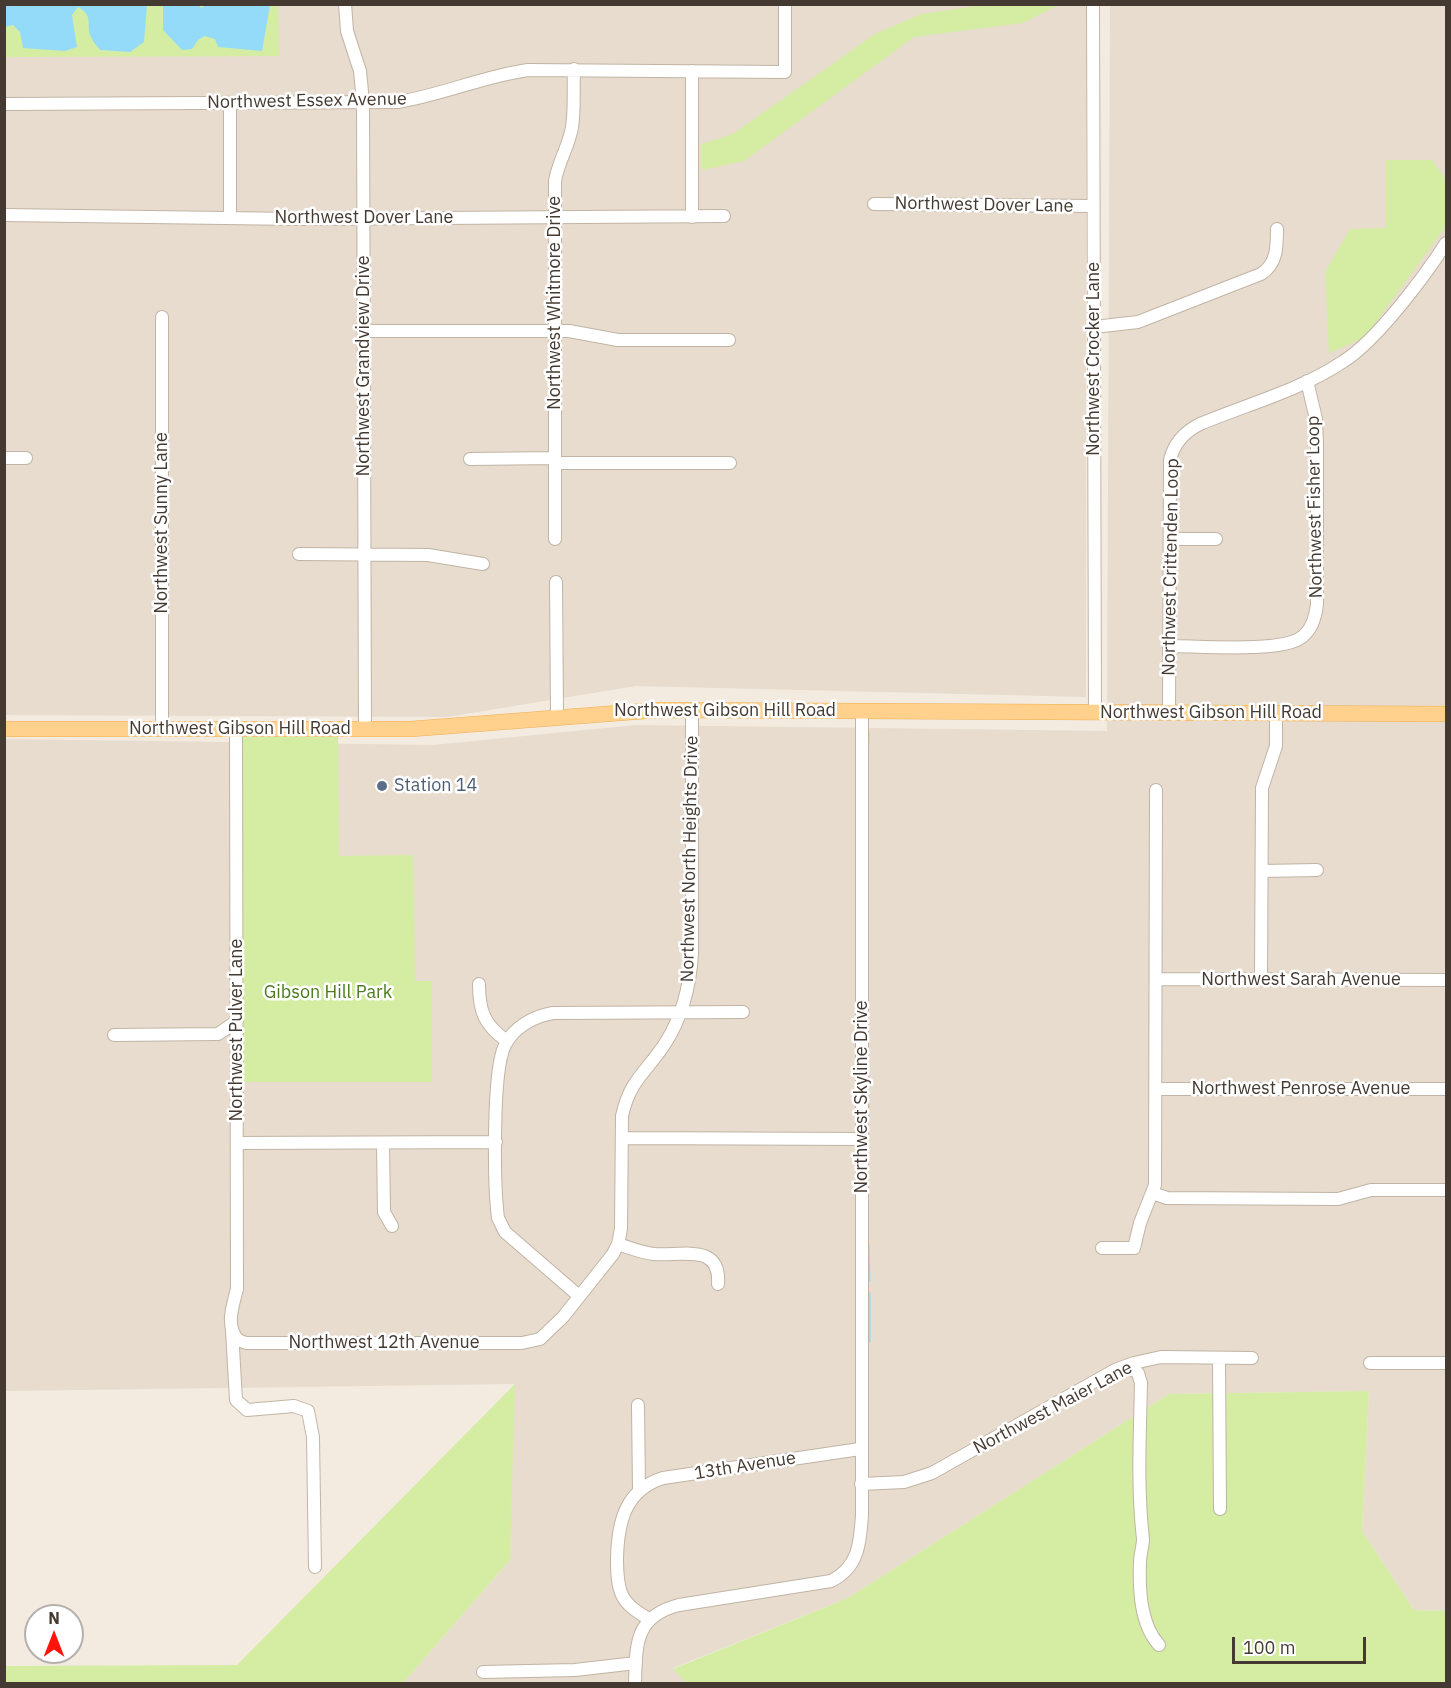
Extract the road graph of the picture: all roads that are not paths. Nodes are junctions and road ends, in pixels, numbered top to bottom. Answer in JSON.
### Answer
{"nodes":[{"id":1,"x":345,"y":4,"type":"edge"},
{"id":2,"x":785,"y":4,"type":"edge"},
{"id":3,"x":1093,"y":4,"type":"edge"},
{"id":4,"x":574,"y":69,"type":"junction"},
{"id":5,"x":692,"y":71,"type":"junction"},
{"id":6,"x":363,"y":102,"type":"junction"},
{"id":7,"x":230,"y":103,"type":"junction"},
{"id":8,"x":4,"y":104,"type":"edge"},
{"id":9,"x":874,"y":204,"type":"dead end"},
{"id":10,"x":1093,"y":206,"type":"junction"},
{"id":11,"x":4,"y":215,"type":"edge"},
{"id":12,"x":724,"y":216,"type":"dead end"},
{"id":13,"x":692,"y":217,"type":"junction"},
{"id":14,"x":230,"y":218,"type":"junction"},
{"id":15,"x":364,"y":218,"type":"junction"},
{"id":16,"x":555,"y":219,"type":"junction"},
{"id":17,"x":1277,"y":230,"type":"dead end"},
{"id":18,"x":1446,"y":243,"type":"edge"},
{"id":19,"x":1443,"y":258,"type":"edge"},
{"id":20,"x":162,"y":317,"type":"dead end"},
{"id":21,"x":1094,"y":327,"type":"junction"},
{"id":22,"x":363,"y":331,"type":"junction"},
{"id":23,"x":554,"y":331,"type":"junction"},
{"id":24,"x":729,"y":340,"type":"dead end"},
{"id":25,"x":1307,"y":381,"type":"junction"},
{"id":26,"x":4,"y":458,"type":"edge"},
{"id":27,"x":26,"y":458,"type":"dead end"},
{"id":28,"x":470,"y":459,"type":"dead end"},
{"id":29,"x":555,"y":461,"type":"junction"},
{"id":30,"x":730,"y":463,"type":"dead end"},
{"id":31,"x":555,"y":539,"type":"dead end"},
{"id":32,"x":1170,"y":539,"type":"junction"},
{"id":33,"x":1216,"y":539,"type":"dead end"},
{"id":34,"x":299,"y":554,"type":"dead end"},
{"id":35,"x":364,"y":555,"type":"junction"},
{"id":36,"x":483,"y":564,"type":"dead end"},
{"id":37,"x":556,"y":582,"type":"dead end"},
{"id":38,"x":1170,"y":646,"type":"junction"},
{"id":39,"x":692,"y":710,"type":"junction"},
{"id":40,"x":862,"y":711,"type":"junction"},
{"id":41,"x":1095,"y":713,"type":"junction"},
{"id":42,"x":1169,"y":713,"type":"junction"},
{"id":43,"x":1276,"y":713,"type":"junction"},
{"id":44,"x":1446,"y":714,"type":"edge"},
{"id":45,"x":557,"y":716,"type":"junction"},
{"id":46,"x":4,"y":729,"type":"edge"},
{"id":47,"x":162,"y":729,"type":"junction"},
{"id":48,"x":236,"y":729,"type":"junction"},
{"id":49,"x":365,"y":729,"type":"junction"},
{"id":50,"x":1156,"y":790,"type":"dead end"},
{"id":51,"x":1317,"y":870,"type":"dead end"},
{"id":52,"x":1262,"y":871,"type":"junction"},
{"id":53,"x":1156,"y":979,"type":"junction"},
{"id":54,"x":1261,"y":979,"type":"junction"},
{"id":55,"x":1446,"y":980,"type":"edge"},
{"id":56,"x":479,"y":984,"type":"dead end"},
{"id":57,"x":743,"y":1011,"type":"dead end"},
{"id":58,"x":680,"y":1012,"type":"junction"},
{"id":59,"x":237,"y":1021,"type":"junction"},
{"id":60,"x":114,"y":1035,"type":"dead end"},
{"id":61,"x":507,"y":1041,"type":"junction"},
{"id":62,"x":1156,"y":1089,"type":"junction"},
{"id":63,"x":1446,"y":1089,"type":"edge"},
{"id":64,"x":622,"y":1138,"type":"junction"},
{"id":65,"x":862,"y":1139,"type":"junction"},
{"id":66,"x":496,"y":1142,"type":"junction"},
{"id":67,"x":237,"y":1143,"type":"junction"},
{"id":68,"x":383,"y":1143,"type":"junction"},
{"id":69,"x":1446,"y":1190,"type":"edge"},
{"id":70,"x":1152,"y":1193,"type":"junction"},
{"id":71,"x":392,"y":1226,"type":"dead end"},
{"id":72,"x":618,"y":1244,"type":"junction"},
{"id":73,"x":1102,"y":1248,"type":"dead end"},
{"id":74,"x":718,"y":1284,"type":"dead end"},
{"id":75,"x":579,"y":1296,"type":"junction"},
{"id":76,"x":232,"y":1331,"type":"junction"},
{"id":77,"x":1219,"y":1358,"type":"junction"},
{"id":78,"x":1252,"y":1358,"type":"dead end"},
{"id":79,"x":1446,"y":1363,"type":"edge"},
{"id":80,"x":1370,"y":1364,"type":"dead end"},
{"id":81,"x":1127,"y":1366,"type":"junction"},
{"id":82,"x":638,"y":1405,"type":"dead end"},
{"id":83,"x":860,"y":1449,"type":"junction"},
{"id":84,"x":861,"y":1484,"type":"junction"},
{"id":85,"x":637,"y":1492,"type":"junction"},
{"id":86,"x":1220,"y":1509,"type":"dead end"},
{"id":87,"x":315,"y":1567,"type":"dead end"},
{"id":88,"x":649,"y":1619,"type":"junction"},
{"id":89,"x":1159,"y":1645,"type":"dead end"},
{"id":90,"x":636,"y":1663,"type":"junction"},
{"id":91,"x":483,"y":1672,"type":"dead end"},
{"id":92,"x":635,"y":1683,"type":"edge"}],
"edges":[{"from":1,"to":6,"type":"street","name":"Northwest Grandview Drive"},
{"from":2,"to":5,"type":"street","name":"Northwest Essex Avenue"},
{"from":3,"to":10,"type":"street","name":"Northwest Crocker Lane"},
{"from":4,"to":5,"type":"street","name":"Northwest Essex Avenue"},
{"from":4,"to":6,"type":"street","name":"Northwest Essex Avenue"},
{"from":4,"to":16,"type":"street","name":"Northwest Whitmore Drive"},
{"from":5,"to":13,"type":"street"},
{"from":6,"to":7,"type":"street","name":"Northwest Essex Avenue"},
{"from":6,"to":15,"type":"street","name":"Northwest Grandview Drive"},
{"from":7,"to":8,"type":"street","name":"Northwest Essex Avenue"},
{"from":7,"to":14,"type":"street"},
{"from":9,"to":10,"type":"street","name":"Northwest Dover Lane"},
{"from":10,"to":21,"type":"street","name":"Northwest Crocker Lane"},
{"from":11,"to":14,"type":"street","name":"Northwest Dover Lane"},
{"from":12,"to":13,"type":"street","name":"Northwest Dover Lane"},
{"from":13,"to":16,"type":"street","name":"Northwest Dover Lane"},
{"from":14,"to":15,"type":"street","name":"Northwest Dover Lane"},
{"from":15,"to":16,"type":"street","name":"Northwest Dover Lane"},
{"from":15,"to":22,"type":"street","name":"Northwest Grandview Drive"},
{"from":16,"to":23,"type":"street","name":"Northwest Whitmore Drive"},
{"from":17,"to":21,"type":"street"},
{"from":18,"to":19,"type":"street","name":"Northwest Crittenden Loop"},
{"from":19,"to":25,"type":"street","name":"Northwest Crittenden Loop"},
{"from":20,"to":47,"type":"street","name":"Northwest Sunny Lane"},
{"from":21,"to":41,"type":"street","name":"Northwest Crocker Lane"},
{"from":22,"to":23,"type":"street"},
{"from":22,"to":35,"type":"street","name":"Northwest Grandview Drive"},
{"from":23,"to":24,"type":"street"},
{"from":23,"to":29,"type":"street","name":"Northwest Whitmore Drive"},
{"from":25,"to":32,"type":"street","name":"Northwest Crittenden Loop"},
{"from":25,"to":38,"type":"street","name":"Northwest Fisher Loop"},
{"from":26,"to":27,"type":"street"},
{"from":28,"to":29,"type":"street"},
{"from":29,"to":30,"type":"street"},
{"from":29,"to":31,"type":"street","name":"Northwest Whitmore Drive"},
{"from":32,"to":33,"type":"street"},
{"from":32,"to":38,"type":"street","name":"Northwest Crittenden Loop"},
{"from":34,"to":35,"type":"street"},
{"from":35,"to":36,"type":"street"},
{"from":35,"to":49,"type":"street","name":"Northwest Grandview Drive"},
{"from":37,"to":45,"type":"street"},
{"from":38,"to":42,"type":"street","name":"Northwest Crittenden Loop"},
{"from":39,"to":40,"type":"main road","name":"Northwest Gibson Hill Road"},
{"from":39,"to":45,"type":"main road","name":"Northwest Gibson Hill Road"},
{"from":39,"to":58,"type":"street","name":"Northwest North Heights Drive"},
{"from":40,"to":41,"type":"main road","name":"Northwest Gibson Hill Road"},
{"from":40,"to":65,"type":"street","name":"Northwest Skyline Drive"},
{"from":41,"to":42,"type":"main road","name":"Northwest Gibson Hill Road"},
{"from":42,"to":43,"type":"main road","name":"Northwest Gibson Hill Road"},
{"from":43,"to":44,"type":"main road","name":"Northwest Gibson Hill Road"},
{"from":43,"to":52,"type":"street"},
{"from":45,"to":49,"type":"main road","name":"Northwest Gibson Hill Road"},
{"from":46,"to":47,"type":"main road","name":"Northwest Gibson Hill Road"},
{"from":47,"to":48,"type":"main road","name":"Northwest Gibson Hill Road"},
{"from":48,"to":49,"type":"main road","name":"Northwest Gibson Hill Road"},
{"from":48,"to":59,"type":"street","name":"Northwest Pulver Lane"},
{"from":50,"to":53,"type":"street"},
{"from":51,"to":52,"type":"street"},
{"from":52,"to":54,"type":"street"},
{"from":53,"to":54,"type":"street","name":"Northwest Sarah Avenue"},
{"from":53,"to":62,"type":"street"},
{"from":54,"to":55,"type":"street","name":"Northwest Sarah Avenue"},
{"from":56,"to":61,"type":"street"},
{"from":57,"to":58,"type":"street"},
{"from":58,"to":61,"type":"street"},
{"from":58,"to":64,"type":"street","name":"Northwest North Heights Drive"},
{"from":59,"to":60,"type":"street"},
{"from":59,"to":67,"type":"street","name":"Northwest Pulver Lane"},
{"from":61,"to":66,"type":"street"},
{"from":62,"to":63,"type":"street","name":"Northwest Penrose Avenue"},
{"from":62,"to":70,"type":"street"},
{"from":64,"to":65,"type":"street"},
{"from":64,"to":72,"type":"street","name":"Northwest North Heights Drive"},
{"from":65,"to":83,"type":"street","name":"Northwest Skyline Drive"},
{"from":66,"to":68,"type":"street"},
{"from":66,"to":75,"type":"street"},
{"from":67,"to":68,"type":"street"},
{"from":67,"to":76,"type":"street","name":"Northwest Pulver Lane"},
{"from":68,"to":71,"type":"street"},
{"from":69,"to":70,"type":"street"},
{"from":70,"to":73,"type":"street"},
{"from":72,"to":74,"type":"street"},
{"from":72,"to":75,"type":"street"},
{"from":75,"to":76,"type":"street","name":"Northwest 12th Avenue"},
{"from":76,"to":87,"type":"street","name":"Northwest Pulver Lane"},
{"from":77,"to":78,"type":"street","name":"Northwest Maier Lane"},
{"from":77,"to":81,"type":"street","name":"Northwest Maier Lane"},
{"from":77,"to":86,"type":"street"},
{"from":79,"to":80,"type":"street"},
{"from":81,"to":84,"type":"street","name":"Northwest Maier Lane"},
{"from":81,"to":89,"type":"street"},
{"from":82,"to":85,"type":"street"},
{"from":83,"to":84,"type":"street","name":"Northwest Skyline Drive"},
{"from":83,"to":85,"type":"street","name":"13th Avenue"},
{"from":84,"to":88,"type":"street","name":"Northwest Skyline Drive"},
{"from":85,"to":88,"type":"street"},
{"from":88,"to":90,"type":"street"},
{"from":90,"to":91,"type":"street"},
{"from":90,"to":92,"type":"street"}]}
